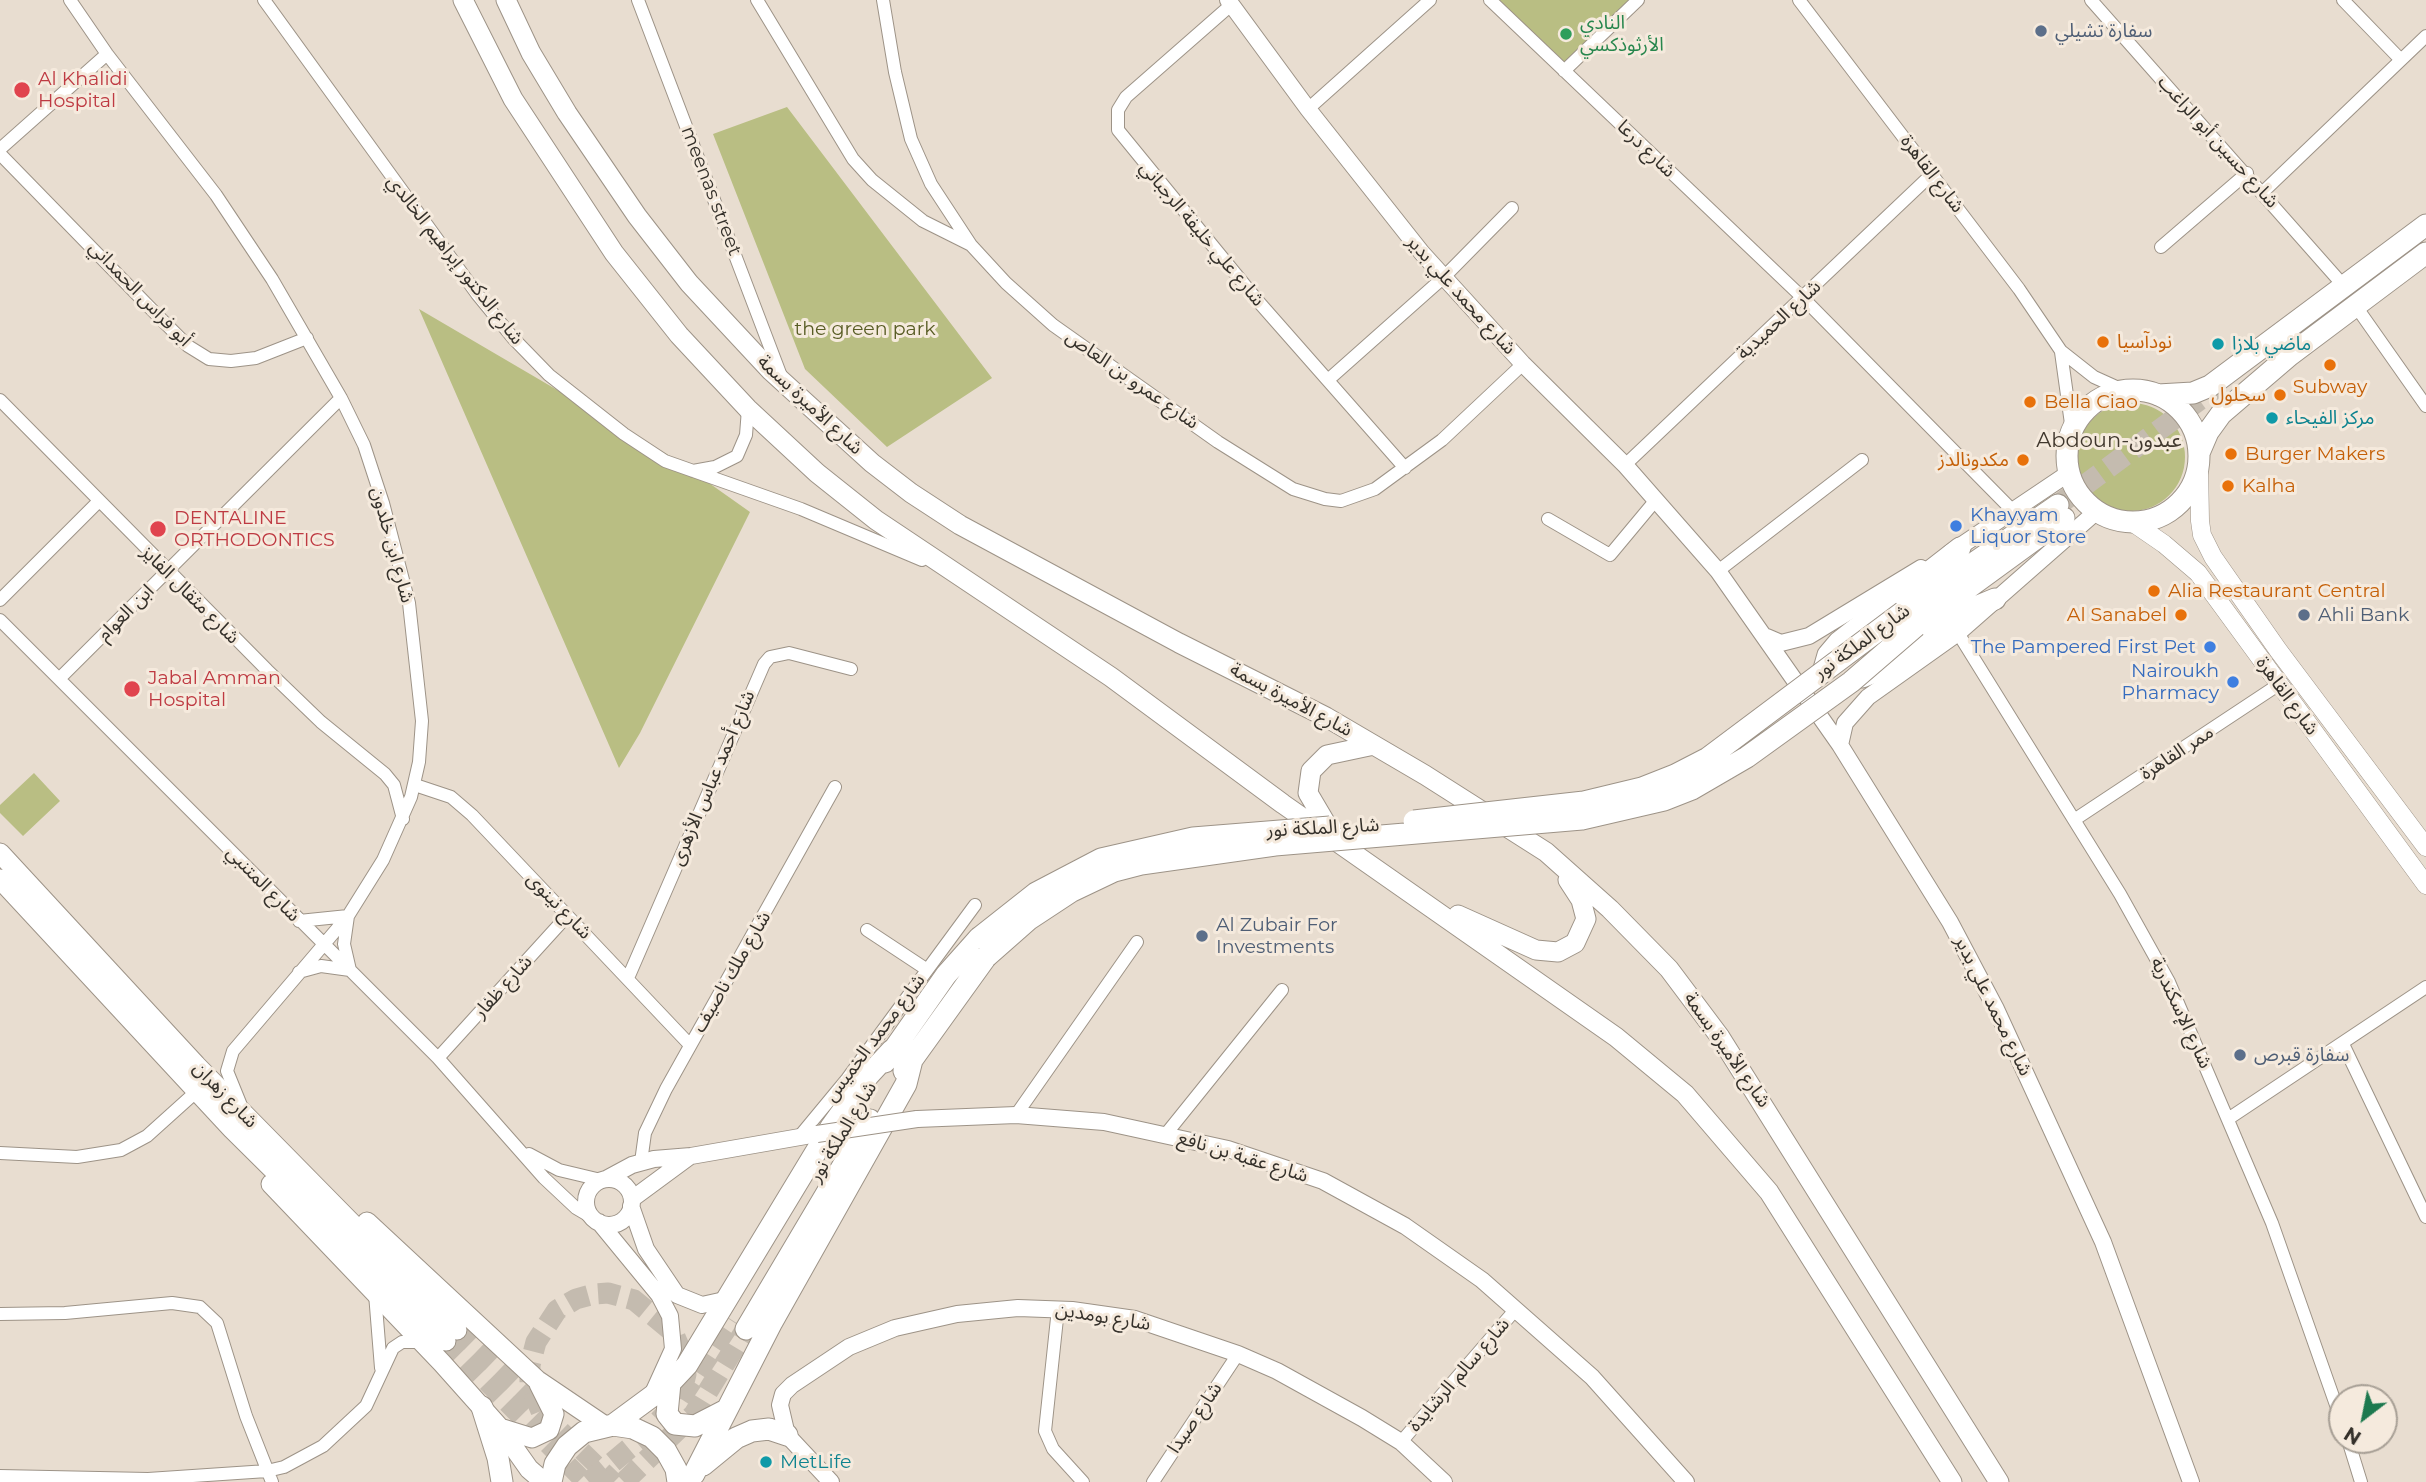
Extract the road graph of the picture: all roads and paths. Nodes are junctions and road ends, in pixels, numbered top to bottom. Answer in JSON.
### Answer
{"nodes":[{"id":1,"x":70,"y":0,"type":"edge"},
{"id":2,"x":264,"y":0,"type":"edge"},
{"id":3,"x":463,"y":0,"type":"edge"},
{"id":4,"x":506,"y":0,"type":"edge"},
{"id":5,"x":638,"y":0,"type":"edge"},
{"id":6,"x":757,"y":0,"type":"edge"},
{"id":7,"x":883,"y":0,"type":"edge"},
{"id":8,"x":1430,"y":0,"type":"edge"},
{"id":9,"x":1490,"y":0,"type":"edge"},
{"id":10,"x":1638,"y":0,"type":"edge"},
{"id":11,"x":1799,"y":0,"type":"edge"},
{"id":12,"x":2343,"y":0,"type":"edge"},
{"id":13,"x":2095,"y":1,"type":"edge"},
{"id":14,"x":1230,"y":2,"type":"edge"},
{"id":15,"x":2426,"y":36,"type":"edge"},
{"id":16,"x":107,"y":54,"type":"junction"},
{"id":17,"x":2401,"y":60,"type":"junction"},
{"id":18,"x":1564,"y":71,"type":"junction"},
{"id":19,"x":1308,"y":110,"type":"junction"},
{"id":20,"x":0,"y":151,"type":"edge"},
{"id":21,"x":2247,"y":173,"type":"junction"},
{"id":22,"x":1932,"y":174,"type":"junction"},
{"id":23,"x":2263,"y":192,"type":"junction"},
{"id":24,"x":1512,"y":208,"type":"dead end"},
{"id":25,"x":2426,"y":225,"type":"edge"},
{"id":26,"x":971,"y":245,"type":"junction"},
{"id":27,"x":2161,"y":247,"type":"dead end"},
{"id":28,"x":2426,"y":253,"type":"edge"},
{"id":29,"x":1444,"y":277,"type":"junction"},
{"id":30,"x":2343,"y":285,"type":"junction"},
{"id":31,"x":1803,"y":298,"type":"junction"},
{"id":32,"x":2355,"y":304,"type":"junction"},
{"id":33,"x":306,"y":338,"type":"junction"},
{"id":34,"x":2061,"y":351,"type":"junction"},
{"id":35,"x":1523,"y":364,"type":"junction"},
{"id":36,"x":1328,"y":380,"type":"junction"},
{"id":37,"x":784,"y":383,"type":"junction"},
{"id":38,"x":2125,"y":391,"type":"junction"},
{"id":39,"x":2158,"y":395,"type":"junction"},
{"id":40,"x":341,"y":397,"type":"junction"},
{"id":41,"x":0,"y":400,"type":"edge"},
{"id":42,"x":2426,"y":406,"type":"edge"},
{"id":43,"x":748,"y":409,"type":"junction"},
{"id":44,"x":2072,"y":431,"type":"junction"},
{"id":45,"x":2199,"y":459,"type":"junction"},
{"id":46,"x":1862,"y":460,"type":"dead end"},
{"id":47,"x":1625,"y":465,"type":"junction"},
{"id":48,"x":1405,"y":468,"type":"junction"},
{"id":49,"x":692,"y":471,"type":"junction"},
{"id":50,"x":2069,"y":473,"type":"junction"},
{"id":51,"x":1655,"y":501,"type":"junction"},
{"id":52,"x":98,"y":502,"type":"junction"},
{"id":53,"x":2062,"y":510,"type":"tunnel mouth"},
{"id":54,"x":2097,"y":511,"type":"junction"},
{"id":55,"x":2014,"y":512,"type":"junction"},
{"id":56,"x":1548,"y":519,"type":"dead end"},
{"id":57,"x":2132,"y":522,"type":"junction"},
{"id":58,"x":2207,"y":547,"type":"junction"},
{"id":59,"x":1960,"y":548,"type":"junction"},
{"id":60,"x":2183,"y":559,"type":"junction"},
{"id":61,"x":1718,"y":571,"type":"junction"},
{"id":62,"x":167,"y":572,"type":"junction"},
{"id":63,"x":955,"y":574,"type":"junction"},
{"id":64,"x":1995,"y":599,"type":"joint"},
{"id":65,"x":0,"y":600,"type":"edge"},
{"id":66,"x":1910,"y":619,"type":"junction"},
{"id":67,"x":0,"y":620,"type":"edge"},
{"id":68,"x":1961,"y":623,"type":"junction"},
{"id":69,"x":1766,"y":638,"type":"junction"},
{"id":70,"x":851,"y":669,"type":"dead end"},
{"id":71,"x":1824,"y":669,"type":"junction"},
{"id":72,"x":60,"y":679,"type":"junction"},
{"id":73,"x":1850,"y":682,"type":"junction"},
{"id":74,"x":2278,"y":685,"type":"junction"},
{"id":75,"x":1374,"y":745,"type":"junction"},
{"id":76,"x":1840,"y":745,"type":"junction"},
{"id":77,"x":415,"y":785,"type":"junction"},
{"id":78,"x":835,"y":787,"type":"dead end"},
{"id":79,"x":403,"y":819,"type":"junction"},
{"id":80,"x":2074,"y":820,"type":"junction"},
{"id":81,"x":1334,"y":838,"type":"junction"},
{"id":82,"x":2426,"y":847,"type":"edge"},
{"id":83,"x":1546,"y":852,"type":"junction"},
{"id":84,"x":0,"y":853,"type":"edge"},
{"id":85,"x":0,"y":879,"type":"edge"},
{"id":86,"x":2426,"y":885,"type":"edge"},
{"id":87,"x":1407,"y":889,"type":"junction"},
{"id":88,"x":975,"y":905,"type":"dead end"},
{"id":89,"x":348,"y":916,"type":"junction"},
{"id":90,"x":567,"y":916,"type":"junction"},
{"id":91,"x":299,"y":921,"type":"junction"},
{"id":92,"x":867,"y":930,"type":"dead end"},
{"id":93,"x":1138,"y":943,"type":"dead end"},
{"id":94,"x":323,"y":946,"type":"junction"},
{"id":95,"x":982,"y":947,"type":"junction"},
{"id":96,"x":926,"y":969,"type":"junction"},
{"id":97,"x":349,"y":970,"type":"junction"},
{"id":98,"x":298,"y":972,"type":"junction"},
{"id":99,"x":628,"y":978,"type":"junction"},
{"id":100,"x":2426,"y":987,"type":"edge"},
{"id":101,"x":1282,"y":990,"type":"dead end"},
{"id":102,"x":2343,"y":1044,"type":"junction"},
{"id":103,"x":690,"y":1045,"type":"junction"},
{"id":104,"x":438,"y":1058,"type":"junction"},
{"id":105,"x":912,"y":1060,"type":"junction"},
{"id":106,"x":197,"y":1091,"type":"junction"},
{"id":107,"x":1016,"y":1115,"type":"junction"},
{"id":108,"x":2228,"y":1119,"type":"junction"},
{"id":109,"x":239,"y":1122,"type":"junction"},
{"id":110,"x":1166,"y":1134,"type":"junction"},
{"id":111,"x":799,"y":1137,"type":"junction"},
{"id":112,"x":278,"y":1149,"type":"junction"},
{"id":113,"x":523,"y":1150,"type":"junction"},
{"id":114,"x":0,"y":1153,"type":"edge"},
{"id":115,"x":691,"y":1156,"type":"junction"},
{"id":116,"x":641,"y":1162,"type":"junction"},
{"id":117,"x":604,"y":1180,"type":"junction"},
{"id":118,"x":631,"y":1203,"type":"junction"},
{"id":119,"x":2426,"y":1217,"type":"edge"},
{"id":120,"x":596,"y":1220,"type":"junction"},
{"id":121,"x":375,"y":1294,"type":"junction"},
{"id":122,"x":1058,"y":1309,"type":"junction"},
{"id":123,"x":1516,"y":1309,"type":"junction"},
{"id":124,"x":0,"y":1314,"type":"edge"},
{"id":125,"x":736,"y":1316,"type":"junction"},
{"id":126,"x":422,"y":1342,"type":"junction"},
{"id":127,"x":1238,"y":1354,"type":"junction"},
{"id":128,"x":381,"y":1369,"type":"junction"},
{"id":129,"x":537,"y":1380,"type":"junction"},
{"id":130,"x":670,"y":1383,"type":"junction"},
{"id":131,"x":2329,"y":1384,"type":"edge"},
{"id":132,"x":651,"y":1398,"type":"junction"},
{"id":133,"x":482,"y":1407,"type":"junction"},
{"id":134,"x":726,"y":1410,"type":"junction"},
{"id":135,"x":609,"y":1425,"type":"junction"},
{"id":136,"x":500,"y":1428,"type":"junction"},
{"id":137,"x":787,"y":1435,"type":"junction"},
{"id":138,"x":1401,"y":1442,"type":"junction"},
{"id":139,"x":2352,"y":1454,"type":"edge"},
{"id":140,"x":692,"y":1475,"type":"edge"},
{"id":141,"x":0,"y":1476,"type":"edge"},
{"id":142,"x":269,"y":1477,"type":"edge"},
{"id":143,"x":502,"y":1482,"type":"edge"},
{"id":144,"x":544,"y":1482,"type":"edge"},
{"id":145,"x":551,"y":1482,"type":"edge"},
{"id":146,"x":678,"y":1482,"type":"edge"},
{"id":147,"x":831,"y":1482,"type":"edge"},
{"id":148,"x":1083,"y":1482,"type":"edge"},
{"id":149,"x":1153,"y":1482,"type":"edge"},
{"id":150,"x":1444,"y":1482,"type":"edge"},
{"id":151,"x":1686,"y":1482,"type":"edge"},
{"id":152,"x":1952,"y":1482,"type":"edge"},
{"id":153,"x":1999,"y":1482,"type":"edge"},
{"id":154,"x":2191,"y":1482,"type":"edge"},
{"id":155,"x":2361,"y":1482,"type":"edge"}],
"edges":[{"from":1,"to":16,"type":"street","name":"شارع ابن خلدون"},
{"from":2,"to":49,"type":"street","name":"شارع الدكتور إبراهيم الخالدي"},
{"from":3,"to":43,"type":"main road"},
{"from":4,"to":37,"type":"main road","name":"شارع الأميرة بسمة"},
{"from":5,"to":37,"type":"street","name":"meenas street"},
{"from":6,"to":26,"type":"street"},
{"from":7,"to":26,"type":"street","name":"شارع عمرو بن العاص"},
{"from":8,"to":19,"type":"street"},
{"from":9,"to":18,"type":"street","name":"شارع درعا"},
{"from":10,"to":18,"type":"street"},
{"from":11,"to":22,"type":"street","name":"شارع القاهرة"},
{"from":12,"to":17,"type":"street"},
{"from":13,"to":21,"type":"street","name":"شارع حسين أبو الراغب"},
{"from":14,"to":19,"type":"street","name":"شارع محمد علي بدير"},
{"from":14,"to":36,"type":"street","name":"شارع علي خليفة الرجباني"},
{"from":15,"to":17,"type":"street"},
{"from":16,"to":20,"type":"street"},
{"from":16,"to":33,"type":"street","name":"شارع ابن خلدون"},
{"from":17,"to":23,"type":"street"},
{"from":18,"to":31,"type":"street","name":"شارع درعا"},
{"from":19,"to":29,"type":"street","name":"شارع محمد علي بدير"},
{"from":20,"to":33,"type":"street","name":"أبو فراس الحمداني"},
{"from":21,"to":23,"type":"street","name":"شارع حسين أبو الراغب"},
{"from":21,"to":27,"type":"street"},
{"from":22,"to":31,"type":"street","name":"شارع الحميدية"},
{"from":22,"to":34,"type":"street","name":"شارع القاهرة"},
{"from":23,"to":30,"type":"street","name":"شارع حسين أبو الراغب"},
{"from":24,"to":29,"type":"street"},
{"from":25,"to":30,"type":"highway"},
{"from":26,"to":48,"type":"street","name":"شارع عمرو بن العاص"},
{"from":28,"to":32,"type":"highway"},
{"from":29,"to":35,"type":"street","name":"شارع محمد علي بدير"},
{"from":29,"to":36,"type":"street"},
{"from":30,"to":39,"type":"highway"},
{"from":31,"to":47,"type":"street","name":"شارع الحميدية"},
{"from":31,"to":55,"type":"street","name":"شارع درعا"},
{"from":32,"to":42,"type":"street"},
{"from":32,"to":45,"type":"highway"},
{"from":33,"to":40,"type":"street","name":"شارع ابن خلدون"},
{"from":34,"to":38,"type":"street","name":"شارع القاهرة"},
{"from":34,"to":44,"type":"street","name":"شارع القاهرة"},
{"from":35,"to":47,"type":"street","name":"شارع محمد علي بدير"},
{"from":35,"to":48,"type":"street","name":"شارع عمرو بن العاص"},
{"from":36,"to":48,"type":"street","name":"شارع علي خليفة الرجباني"},
{"from":37,"to":75,"type":"main road","name":"شارع الأميرة بسمة"},
{"from":38,"to":39,"type":"highway"},
{"from":38,"to":44,"type":"highway"},
{"from":39,"to":45,"type":"highway"},
{"from":40,"to":62,"type":"street","name":"ابن العوام"},
{"from":40,"to":77,"type":"street","name":"شارع ابن خلدون"},
{"from":41,"to":52,"type":"street","name":"شارع مثقال الفايز"},
{"from":43,"to":49,"type":"street"},
{"from":43,"to":63,"type":"main road"},
{"from":44,"to":50,"type":"highway"},
{"from":45,"to":57,"type":"highway"},
{"from":45,"to":58,"type":"main road","name":"شارع القاهرة"},
{"from":46,"to":61,"type":"street"},
{"from":47,"to":51,"type":"street","name":"شارع محمد علي بدير"},
{"from":49,"to":63,"type":"street","name":"شارع الدكتور إبراهيم الخالدي"},
{"from":50,"to":54,"type":"highway"},
{"from":50,"to":55,"type":"street","name":"شارع الملكة نور"},
{"from":51,"to":56,"type":"street"},
{"from":51,"to":61,"type":"street","name":"شارع محمد علي بدير"},
{"from":52,"to":62,"type":"street","name":"شارع مثقال الفايز"},
{"from":52,"to":65,"type":"street"},
{"from":53,"to":66,"type":"highway","name":"شارع الملكة نور"},
{"from":54,"to":57,"type":"highway"},
{"from":54,"to":64,"type":"street"},
{"from":55,"to":59,"type":"street","name":"شارع الملكة نور"},
{"from":57,"to":60,"type":"main road","name":"شارع القاهرة"},
{"from":58,"to":60,"type":"main road"},
{"from":58,"to":82,"type":"main road","name":"شارع القاهرة"},
{"from":59,"to":69,"type":"street","name":"شارع الملكة نور"},
{"from":59,"to":71,"type":"highway"},
{"from":60,"to":74,"type":"main road","name":"شارع القاهرة"},
{"from":61,"to":69,"type":"street","name":"شارع محمد علي بدير"},
{"from":62,"to":72,"type":"street","name":"ابن العوام"},
{"from":62,"to":79,"type":"street","name":"شارع مثقال الفايز"},
{"from":63,"to":81,"type":"main road"},
{"from":64,"to":68,"type":"highway"},
{"from":66,"to":71,"type":"highway","name":"شارع الملكة نور","bridge":true},
{"from":66,"to":73,"type":"highway","name":"شارع الملكة نور","bridge":true},
{"from":67,"to":72,"type":"street","name":"شارع المتنبي"},
{"from":68,"to":73,"type":"highway","bridge":true},
{"from":68,"to":76,"type":"street"},
{"from":68,"to":80,"type":"street","name":"شارع الإسكندرية"},
{"from":69,"to":76,"type":"street","name":"شارع محمد علي بدير"},
{"from":70,"to":99,"type":"street","name":"شارع أحمد عباس الأزهرى"},
{"from":71,"to":95,"type":"highway","name":"شارع الملكة نور","bridge":true},
{"from":72,"to":91,"type":"street","name":"شارع المتنبي"},
{"from":73,"to":95,"type":"highway","name":"شارع الملكة نور","bridge":true},
{"from":74,"to":80,"type":"street","name":"ممر القاهرة"},
{"from":74,"to":86,"type":"main road","name":"شارع القاهرة"},
{"from":75,"to":81,"type":"main road"},
{"from":75,"to":83,"type":"main road","name":"شارع الأميرة بسمة"},
{"from":76,"to":154,"type":"street","name":"شارع محمد علي بدير"},
{"from":77,"to":79,"type":"street","name":"شارع ابن خلدون"},
{"from":77,"to":90,"type":"street","name":"شارع نينوى"},
{"from":78,"to":103,"type":"street","name":"شارع ملك ناصيف"},
{"from":79,"to":89,"type":"street","name":"شارع ابن خلدون"},
{"from":80,"to":108,"type":"street","name":"شارع الإسكندرية"},
{"from":81,"to":87,"type":"main road"},
{"from":83,"to":87,"type":"main road"},
{"from":83,"to":153,"type":"main road","name":"شارع الأميرة بسمة"},
{"from":84,"to":109,"type":"main road","name":"شارع زهران"},
{"from":85,"to":106,"type":"main road","name":"شارع زهران"},
{"from":87,"to":152,"type":"main road"},
{"from":88,"to":96,"type":"street","name":"شارع محمد الخميس"},
{"from":89,"to":91,"type":"street"},
{"from":89,"to":94,"type":"street","name":"شارع ابن خلدون"},
{"from":89,"to":97,"type":"street"},
{"from":90,"to":99,"type":"street","name":"شارع نينوى"},
{"from":90,"to":104,"type":"street","name":"شارع ظفار"},
{"from":91,"to":94,"type":"street","name":"شارع المتنبي"},
{"from":92,"to":96,"type":"street"},
{"from":93,"to":107,"type":"street"},
{"from":94,"to":97,"type":"street","name":"شارع المتنبي"},
{"from":94,"to":98,"type":"street","name":"شارع ابن خلدون"},
{"from":95,"to":105,"type":"highway","name":"شارع الملكة نور"},
{"from":95,"to":125,"type":"highway","name":"شارع الملكة نور"},
{"from":96,"to":111,"type":"street","name":"شارع محمد الخميس"},
{"from":97,"to":98,"type":"street"},
{"from":97,"to":104,"type":"street","name":"شارع المتنبي"},
{"from":98,"to":109,"type":"street","name":"شارع ابن خلدون"},
{"from":99,"to":103,"type":"street","name":"شارع نينوى"},
{"from":100,"to":102,"type":"street"},
{"from":101,"to":110,"type":"street"},
{"from":102,"to":108,"type":"street"},
{"from":102,"to":119,"type":"street"},
{"from":103,"to":116,"type":"street","name":"شارع ملك ناصيف"},
{"from":104,"to":113,"type":"street","name":"شارع المتنبي"},
{"from":105,"to":125,"type":"highway","name":"شارع الملكة نور"},
{"from":105,"to":134,"type":"highway"},
{"from":106,"to":109,"type":"main road","name":"شارع زهران"},
{"from":106,"to":114,"type":"street"},
{"from":107,"to":110,"type":"street","name":"شارع عقبة بن نافع"},
{"from":107,"to":111,"type":"street","name":"شارع عقبة بن نافع","bridge":true},
{"from":108,"to":131,"type":"street","name":"شارع الإسكندرية"},
{"from":109,"to":112,"type":"main road","name":"شارع زهران"},
{"from":109,"to":112,"type":"main road","name":"شارع زهران"},
{"from":109,"to":121,"type":"main road"},
{"from":110,"to":123,"type":"street","name":"شارع عقبة بن نافع"},
{"from":111,"to":115,"type":"street","name":"شارع عقبة بن نافع"},
{"from":112,"to":129,"type":"main road"},
{"from":113,"to":117,"type":"street","name":"شارع المتنبي"},
{"from":113,"to":120,"type":"street","name":"شارع المتنبي"},
{"from":115,"to":116,"type":"street","name":"شارع عقبة بن نافع"},
{"from":115,"to":118,"type":"street","name":"شارع عقبة بن نافع"},
{"from":116,"to":117,"type":"street","name":"شارع عقبة بن نافع"},
{"from":117,"to":118,"type":"street"},
{"from":117,"to":120,"type":"street"},
{"from":118,"to":120,"type":"street"},
{"from":118,"to":125,"type":"street"},
{"from":120,"to":132,"type":"street","name":"شارع المتنبي"},
{"from":121,"to":126,"type":"main road"},
{"from":121,"to":128,"type":"street"},
{"from":122,"to":127,"type":"street","name":"شارع بومدين"},
{"from":122,"to":137,"type":"street","name":"شارع بومدين"},
{"from":122,"to":148,"type":"street"},
{"from":123,"to":138,"type":"street","name":"شارع سالم الرشايدة"},
{"from":123,"to":151,"type":"street","name":"شارع عقبة بن نافع"},
{"from":124,"to":142,"type":"street"},
{"from":125,"to":130,"type":"highway"},
{"from":126,"to":128,"type":"street"},
{"from":126,"to":133,"type":"main road"},
{"from":127,"to":138,"type":"street","name":"شارع بومدين"},
{"from":127,"to":149,"type":"street","name":"شارع صيدا"},
{"from":128,"to":142,"type":"street"},
{"from":129,"to":135,"type":"main road"},
{"from":129,"to":136,"type":"main road"},
{"from":130,"to":132,"type":"highway"},
{"from":130,"to":134,"type":"highway"},
{"from":132,"to":135,"type":"highway"},
{"from":133,"to":136,"type":"main road"},
{"from":133,"to":143,"type":"highway"},
{"from":134,"to":140,"type":"highway"},
{"from":135,"to":145,"type":"highway"},
{"from":135,"to":146,"type":"highway"},
{"from":136,"to":144,"type":"main road"},
{"from":137,"to":140,"type":"highway"},
{"from":137,"to":147,"type":"street"},
{"from":138,"to":150,"type":"street","name":"شارع بومدين"},
{"from":139,"to":155,"type":"street"},
{"from":141,"to":142,"type":"street"}]}
